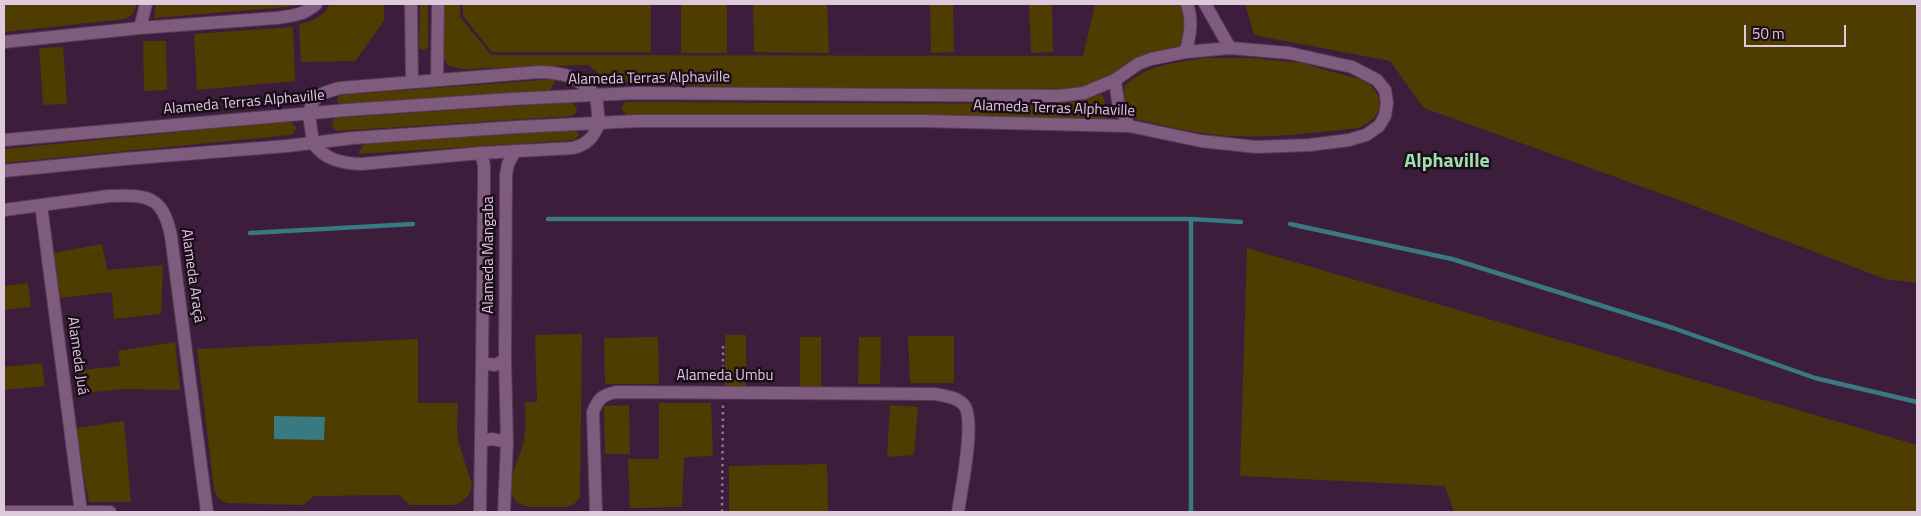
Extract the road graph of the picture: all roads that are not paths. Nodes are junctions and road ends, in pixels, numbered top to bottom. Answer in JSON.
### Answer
{"nodes":[{"id":1,"x":146,"y":4,"type":"edge"},
{"id":2,"x":316,"y":4,"type":"edge"},
{"id":3,"x":411,"y":4,"type":"edge"},
{"id":4,"x":438,"y":4,"type":"edge"},
{"id":5,"x":1187,"y":4,"type":"edge"},
{"id":6,"x":1205,"y":4,"type":"edge"},
{"id":7,"x":140,"y":28,"type":"junction"},
{"id":8,"x":4,"y":42,"type":"edge"},
{"id":9,"x":1230,"y":48,"type":"junction"},
{"id":10,"x":1186,"y":52,"type":"junction"},
{"id":11,"x":437,"y":80,"type":"junction"},
{"id":12,"x":1115,"y":80,"type":"junction"},
{"id":13,"x":412,"y":81,"type":"junction"},
{"id":14,"x":596,"y":95,"type":"junction"},
{"id":15,"x":310,"y":114,"type":"junction"},
{"id":16,"x":599,"y":123,"type":"junction"},
{"id":17,"x":1128,"y":126,"type":"junction"},
{"id":18,"x":4,"y":140,"type":"edge"},
{"id":19,"x":313,"y":143,"type":"junction"},
{"id":20,"x":515,"y":151,"type":"junction"},
{"id":21,"x":481,"y":153,"type":"junction"},
{"id":22,"x":4,"y":172,"type":"edge"},
{"id":23,"x":41,"y":205,"type":"junction"},
{"id":24,"x":4,"y":210,"type":"edge"},
{"id":25,"x":505,"y":360,"type":"junction"},
{"id":26,"x":482,"y":363,"type":"junction"},
{"id":27,"x":481,"y":441,"type":"junction"},
{"id":28,"x":507,"y":442,"type":"junction"},
{"id":29,"x":4,"y":512,"type":"edge"},
{"id":30,"x":81,"y":512,"type":"edge"},
{"id":31,"x":110,"y":512,"type":"edge"},
{"id":32,"x":207,"y":512,"type":"edge"},
{"id":33,"x":480,"y":512,"type":"edge"},
{"id":34,"x":504,"y":512,"type":"edge"},
{"id":35,"x":596,"y":512,"type":"edge"},
{"id":36,"x":958,"y":512,"type":"edge"}],
"edges":[{"from":1,"to":7,"type":"street"},
{"from":2,"to":7,"type":"street"},
{"from":3,"to":13,"type":"street"},
{"from":4,"to":11,"type":"street"},
{"from":5,"to":10,"type":"street"},
{"from":6,"to":9,"type":"street"},
{"from":7,"to":8,"type":"street"},
{"from":9,"to":10,"type":"street","name":"Alameda Terras Alphaville"},
{"from":9,"to":17,"type":"street","name":"Alameda Terras Alphaville"},
{"from":10,"to":12,"type":"street","name":"Alameda Terras Alphaville"},
{"from":11,"to":13,"type":"street"},
{"from":11,"to":14,"type":"street"},
{"from":12,"to":14,"type":"street","name":"Alameda Terras Alphaville"},
{"from":12,"to":17,"type":"street"},
{"from":13,"to":15,"type":"street"},
{"from":14,"to":15,"type":"street","name":"Alameda Terras Alphaville"},
{"from":14,"to":16,"type":"street"},
{"from":15,"to":18,"type":"street","name":"Alameda Terras Alphaville"},
{"from":15,"to":19,"type":"street"},
{"from":16,"to":17,"type":"street","name":"Alameda Terras Alphaville"},
{"from":16,"to":19,"type":"street","name":"Alameda Terras Alphaville"},
{"from":16,"to":20,"type":"street"},
{"from":19,"to":21,"type":"street"},
{"from":19,"to":22,"type":"street","name":"Alameda Terras Alphaville"},
{"from":20,"to":21,"type":"street"},
{"from":20,"to":25,"type":"street","name":"Alameda Mangaba"},
{"from":21,"to":26,"type":"street","name":"Alameda Mangaba"},
{"from":23,"to":24,"type":"street","name":"Alameda Araçá"},
{"from":23,"to":30,"type":"street","name":"Alameda Juá"},
{"from":23,"to":32,"type":"street","name":"Alameda Araçá"},
{"from":25,"to":26,"type":"street"},
{"from":25,"to":28,"type":"street","name":"Alameda Mangaba"},
{"from":26,"to":27,"type":"street","name":"Alameda Mangaba"},
{"from":27,"to":28,"type":"street"},
{"from":27,"to":33,"type":"street","name":"Alameda Mangaba"},
{"from":28,"to":34,"type":"street","name":"Alameda Mangaba"},
{"from":29,"to":30,"type":"street"},
{"from":30,"to":31,"type":"street"},
{"from":35,"to":36,"type":"street","name":"Alameda Umbu"}]}
